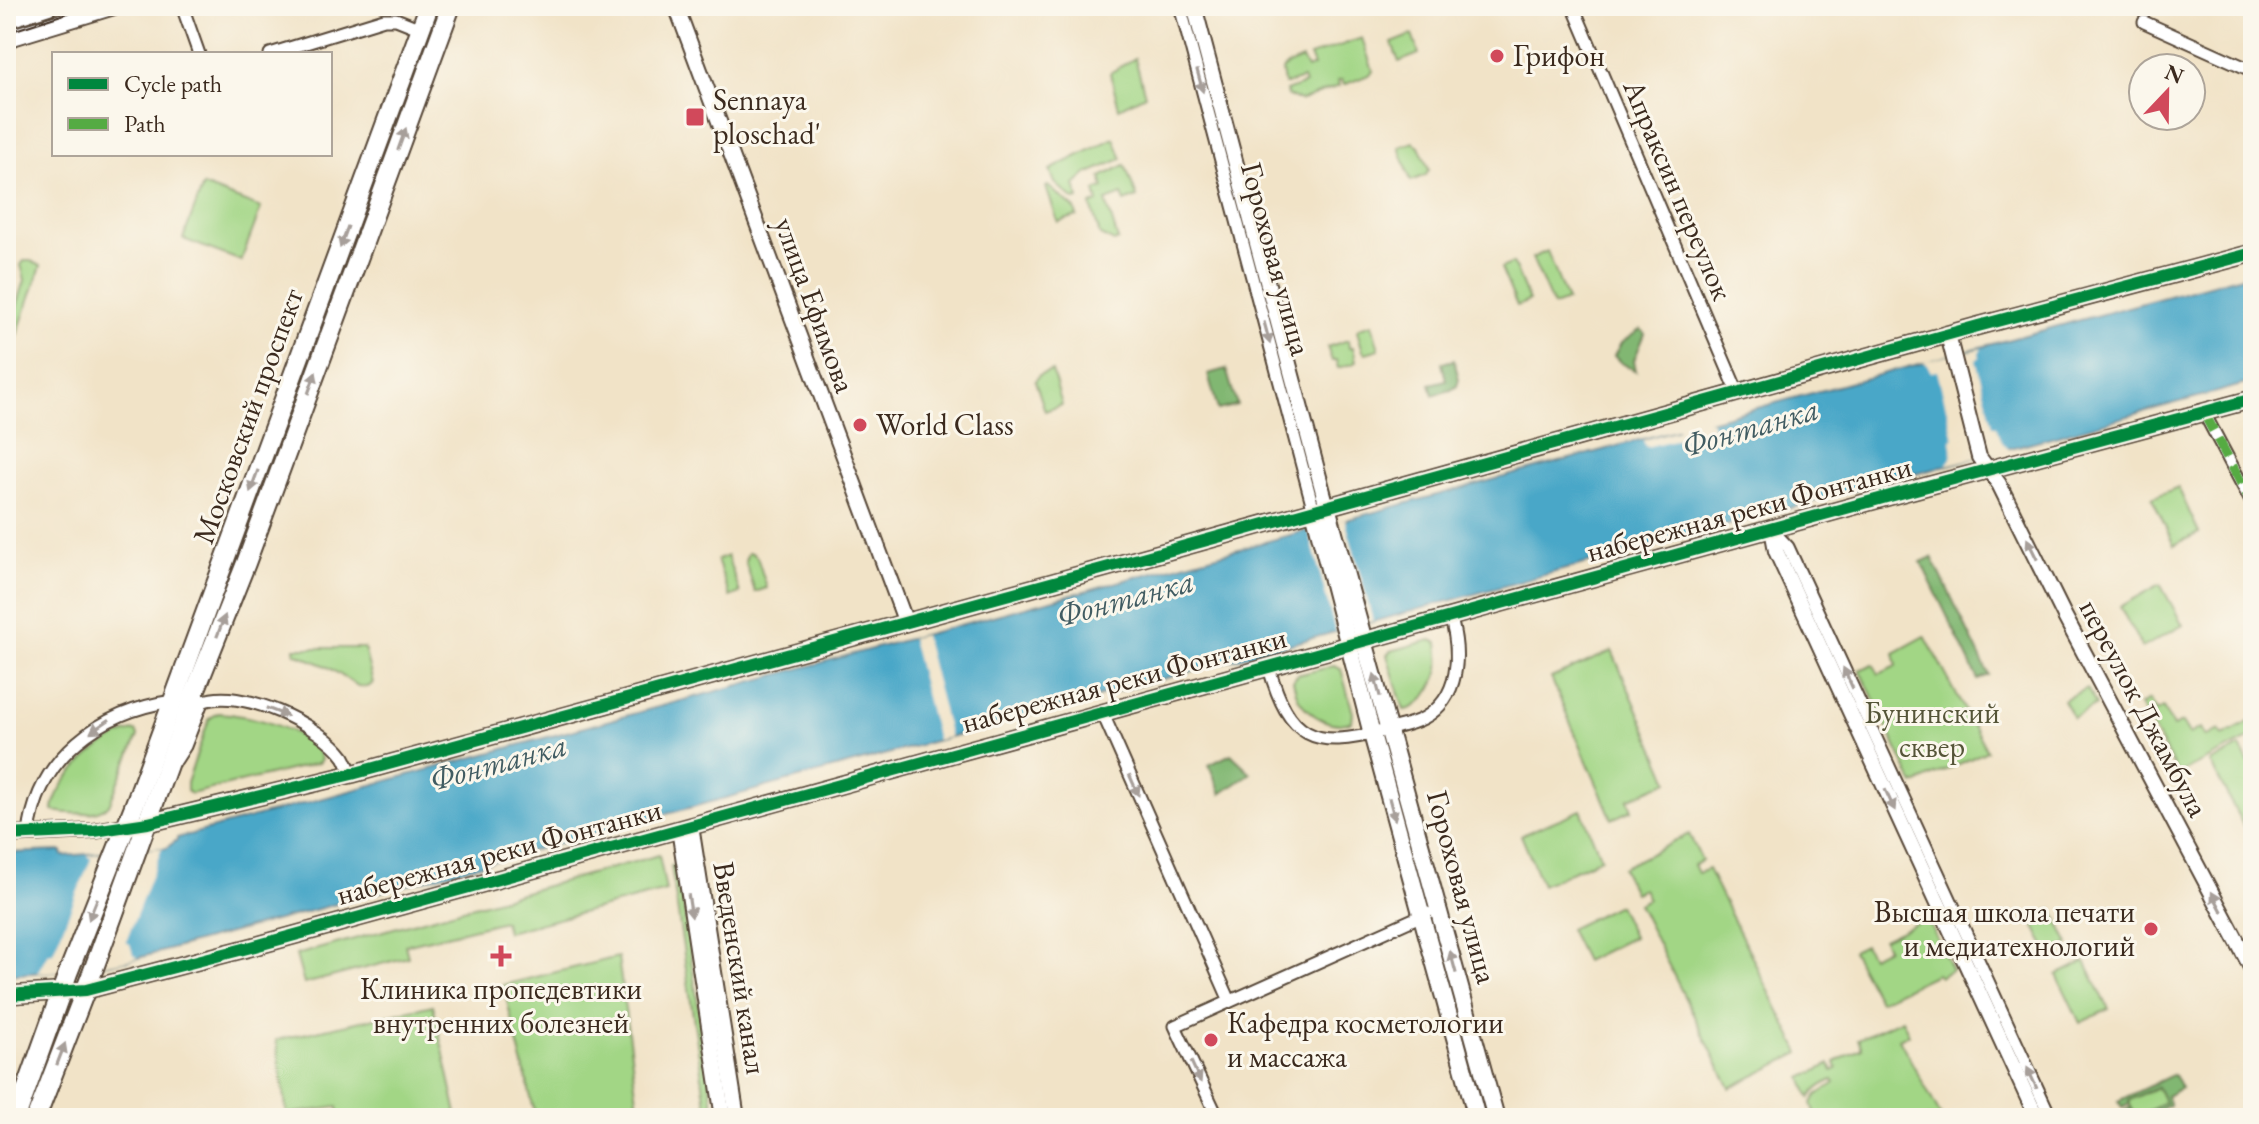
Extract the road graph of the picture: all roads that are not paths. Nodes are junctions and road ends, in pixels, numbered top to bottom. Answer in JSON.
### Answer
{"nodes":[{"id":1,"x":114,"y":6,"type":"edge"},
{"id":2,"x":182,"y":6,"type":"edge"},
{"id":3,"x":429,"y":6,"type":"edge"},
{"id":4,"x":451,"y":6,"type":"edge"},
{"id":5,"x":676,"y":6,"type":"edge"},
{"id":6,"x":1180,"y":6,"type":"edge"},
{"id":7,"x":1194,"y":6,"type":"edge"},
{"id":8,"x":1573,"y":6,"type":"edge"},
{"id":9,"x":43,"y":7,"type":"edge"},
{"id":10,"x":6,"y":20,"type":"edge"},
{"id":11,"x":2144,"y":22,"type":"dead end"},
{"id":12,"x":44,"y":28,"type":"junction"},
{"id":13,"x":421,"y":29,"type":"junction"},
{"id":14,"x":6,"y":39,"type":"edge"},
{"id":15,"x":198,"y":52,"type":"edge"},
{"id":16,"x":277,"y":52,"type":"edge"},
{"id":17,"x":2253,"y":71,"type":"edge"},
{"id":18,"x":2253,"y":253,"type":"edge"},
{"id":19,"x":1948,"y":335,"type":"junction"},
{"id":20,"x":1738,"y":393,"type":"junction"},
{"id":21,"x":2253,"y":399,"type":"edge"},
{"id":22,"x":2204,"y":413,"type":"junction"},
{"id":23,"x":1984,"y":464,"type":"junction"},
{"id":24,"x":2253,"y":505,"type":"edge"},
{"id":25,"x":1322,"y":517,"type":"junction"},
{"id":26,"x":1772,"y":529,"type":"junction"},
{"id":27,"x":1451,"y":619,"type":"junction"},
{"id":28,"x":906,"y":623,"type":"junction"},
{"id":29,"x":1357,"y":644,"type":"junction"},
{"id":30,"x":1269,"y":668,"type":"junction"},
{"id":31,"x":173,"y":701,"type":"junction"},
{"id":32,"x":1103,"y":714,"type":"junction"},
{"id":33,"x":1390,"y":729,"type":"junction"},
{"id":34,"x":1372,"y":734,"type":"junction"},
{"id":35,"x":352,"y":774,"type":"junction"},
{"id":36,"x":164,"y":777,"type":"junction"},
{"id":37,"x":148,"y":823,"type":"junction"},
{"id":38,"x":126,"y":826,"type":"junction"},
{"id":39,"x":685,"y":828,"type":"junction"},
{"id":40,"x":29,"y":834,"type":"junction"},
{"id":41,"x":6,"y":835,"type":"edge"},
{"id":42,"x":1438,"y":908,"type":"junction"},
{"id":43,"x":1421,"y":915,"type":"junction"},
{"id":44,"x":2253,"y":971,"type":"edge"},
{"id":45,"x":86,"y":990,"type":"junction"},
{"id":46,"x":62,"y":992,"type":"junction"},
{"id":47,"x":6,"y":995,"type":"edge"},
{"id":48,"x":1230,"y":1001,"type":"junction"},
{"id":49,"x":16,"y":1118,"type":"edge"},
{"id":50,"x":36,"y":1118,"type":"edge"},
{"id":51,"x":723,"y":1118,"type":"edge"},
{"id":52,"x":737,"y":1118,"type":"edge"},
{"id":53,"x":1218,"y":1118,"type":"edge"},
{"id":54,"x":1477,"y":1118,"type":"edge"},
{"id":55,"x":1496,"y":1118,"type":"edge"},
{"id":56,"x":2037,"y":1118,"type":"edge"},
{"id":57,"x":2051,"y":1118,"type":"edge"}],
"edges":[{"from":1,"to":12,"type":"main road"},
{"from":2,"to":15,"type":"street"},
{"from":3,"to":13,"type":"main road","name":"Московский проспект"},
{"from":36,"to":4,"type":"main road","name":"Московский проспект","one_way":true},
{"from":5,"to":28,"type":"street","name":"улица Ефимова"},
{"from":6,"to":25,"type":"street","name":"Гороховая улица","one_way":true},
{"from":7,"to":25,"type":"street","name":"Гороховая улица"},
{"from":8,"to":20,"type":"street","name":"Апраксин переулок"},
{"from":9,"to":10,"type":"main road"},
{"from":9,"to":12,"type":"street"},
{"from":11,"to":17,"type":"street"},
{"from":12,"to":14,"type":"main road"},
{"from":13,"to":16,"type":"street"},
{"from":13,"to":31,"type":"main road","name":"Московский проспект","one_way":true},
{"from":18,"to":19,"type":"main road"},
{"from":19,"to":20,"type":"main road"},
{"from":19,"to":23,"type":"street","name":"переулок Джамбула"},
{"from":20,"to":25,"type":"main road"},
{"from":21,"to":22,"type":"main road","name":"набережная реки Фонтанки"},
{"from":22,"to":23,"type":"main road","name":"набережная реки Фонтанки"},
{"from":22,"to":24,"type":"street"},
{"from":23,"to":26,"type":"main road","name":"набережная реки Фонтанки"},
{"from":44,"to":23,"type":"street","name":"переулок Джамбула","one_way":true},
{"from":25,"to":28,"type":"main road"},
{"from":25,"to":29,"type":"main road","name":"Гороховая улица"},
{"from":26,"to":27,"type":"main road","name":"набережная реки Фонтанки"},
{"from":26,"to":56,"type":"street","one_way":true},
{"from":57,"to":26,"type":"street","one_way":true},
{"from":27,"to":29,"type":"main road","name":"набережная реки Фонтанки"},
{"from":27,"to":33,"type":"street"},
{"from":28,"to":35,"type":"main road"},
{"from":29,"to":30,"type":"main road","name":"набережная реки Фонтанки"},
{"from":33,"to":29,"type":"main road","name":"Гороховая улица","one_way":true},
{"from":29,"to":34,"type":"main road","name":"Гороховая улица"},
{"from":30,"to":32,"type":"main road","name":"набережная реки Фонтанки"},
{"from":30,"to":34,"type":"street"},
{"from":31,"to":38,"type":"main road","name":"Московский проспект"},
{"from":31,"to":40,"type":"street","one_way":true},
{"from":32,"to":39,"type":"main road","name":"набережная реки Фонтанки"},
{"from":32,"to":48,"type":"street","one_way":true},
{"from":33,"to":34,"type":"street"},
{"from":33,"to":42,"type":"main road","name":"Гороховая улица"},
{"from":34,"to":43,"type":"main road","name":"Гороховая улица","one_way":true},
{"from":36,"to":35,"type":"street","one_way":true},
{"from":35,"to":37,"type":"main road"},
{"from":36,"to":37,"type":"main road","name":"Московский проспект"},
{"from":37,"to":38,"type":"street"},
{"from":37,"to":45,"type":"main road","name":"Московский проспект"},
{"from":38,"to":40,"type":"street"},
{"from":38,"to":46,"type":"main road","name":"Московский проспект","one_way":true},
{"from":39,"to":45,"type":"main road","name":"набережная реки Фонтанки"},
{"from":39,"to":51,"type":"street","name":"Введенский канал","one_way":true},
{"from":39,"to":52,"type":"street","name":"Введенский канал"},
{"from":40,"to":41,"type":"street"},
{"from":42,"to":43,"type":"street"},
{"from":55,"to":42,"type":"main road","name":"Гороховая улица","one_way":true},
{"from":43,"to":48,"type":"street"},
{"from":43,"to":54,"type":"main road","name":"Гороховая улица"},
{"from":45,"to":46,"type":"main road","name":"набережная реки Фонтанки"},
{"from":50,"to":45,"type":"main road","one_way":true},
{"from":46,"to":47,"type":"main road","name":"набережная реки Фонтанки"},
{"from":46,"to":49,"type":"main road"},
{"from":48,"to":53,"type":"street","one_way":true}]}
